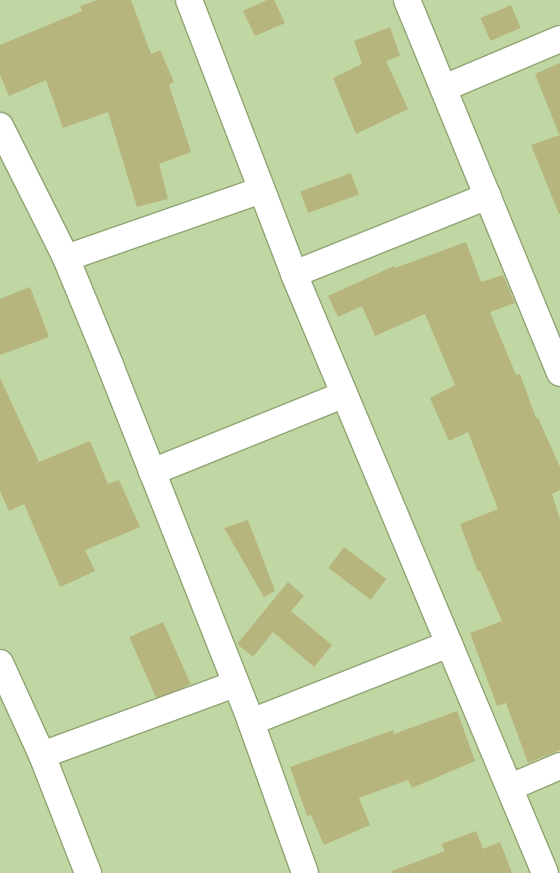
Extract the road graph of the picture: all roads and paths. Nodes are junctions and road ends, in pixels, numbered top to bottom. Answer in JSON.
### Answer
{"nodes":[{"id":1,"x":189,"y":0,"type":"edge"},
{"id":2,"x":407,"y":0,"type":"edge"},
{"id":3,"x":560,"y":39,"type":"edge"},
{"id":4,"x":444,"y":88,"type":"junction"},
{"id":5,"x":0,"y":126,"type":"edge"},
{"id":6,"x":261,"y":190,"type":"junction"},
{"id":7,"x":488,"y":196,"type":"junction"},
{"id":8,"x":66,"y":258,"type":"junction"},
{"id":9,"x":294,"y":274,"type":"junction"},
{"id":10,"x":560,"y":373,"type":"edge"},
{"id":11,"x":343,"y":394,"type":"junction"},
{"id":12,"x":152,"y":472,"type":"junction"},
{"id":13,"x":450,"y":644,"type":"junction"},
{"id":14,"x":0,"y":663,"type":"edge"},
{"id":15,"x":235,"y":684,"type":"junction"},
{"id":16,"x":251,"y":722,"type":"junction"},
{"id":17,"x":42,"y":755,"type":"junction"},
{"id":18,"x":560,"y":766,"type":"edge"},
{"id":19,"x":511,"y":787,"type":"junction"},
{"id":20,"x":88,"y":873,"type":"edge"},
{"id":21,"x":305,"y":873,"type":"edge"},
{"id":22,"x":546,"y":873,"type":"edge"}],
"edges":[{"from":1,"to":6,"type":"street"},
{"from":2,"to":4,"type":"street"},
{"from":3,"to":4,"type":"street"},
{"from":4,"to":7,"type":"street"},
{"from":5,"to":8,"type":"street"},
{"from":6,"to":8,"type":"street"},
{"from":6,"to":9,"type":"street"},
{"from":7,"to":9,"type":"street"},
{"from":7,"to":10,"type":"street"},
{"from":8,"to":12,"type":"street"},
{"from":9,"to":11,"type":"street"},
{"from":11,"to":12,"type":"street"},
{"from":11,"to":13,"type":"street"},
{"from":12,"to":15,"type":"street"},
{"from":13,"to":16,"type":"street"},
{"from":13,"to":19,"type":"street"},
{"from":14,"to":17,"type":"street"},
{"from":15,"to":16,"type":"street"},
{"from":15,"to":17,"type":"street"},
{"from":16,"to":21,"type":"street"},
{"from":17,"to":20,"type":"street"},
{"from":18,"to":19,"type":"street"},
{"from":19,"to":22,"type":"street"}]}
